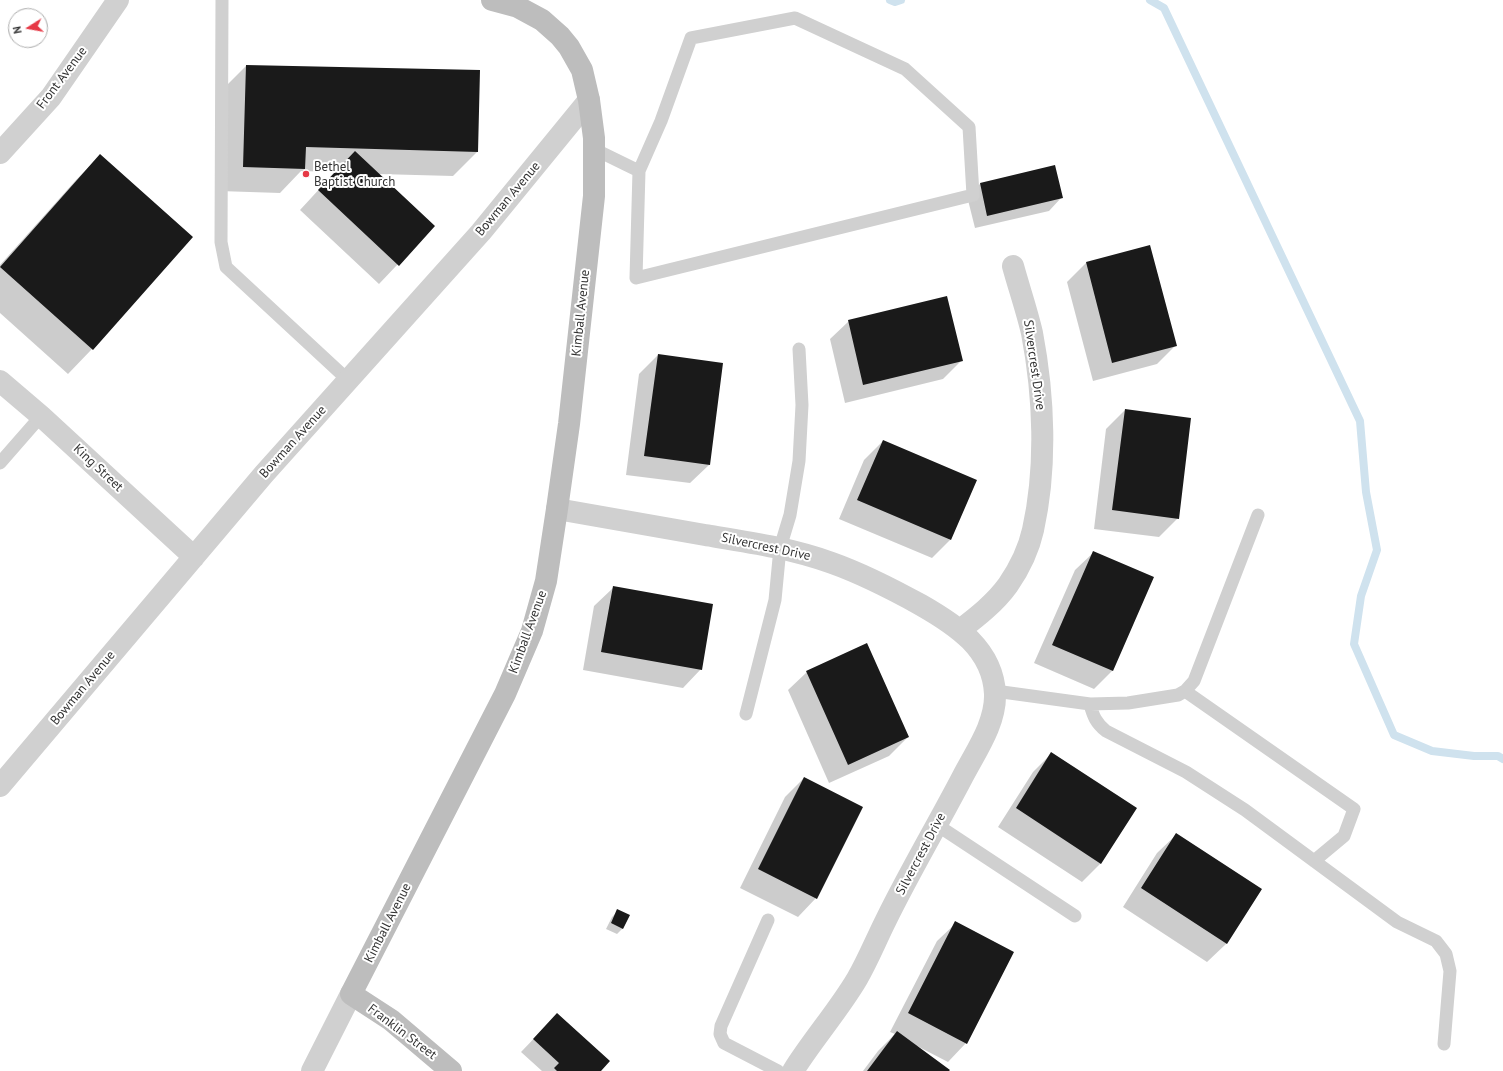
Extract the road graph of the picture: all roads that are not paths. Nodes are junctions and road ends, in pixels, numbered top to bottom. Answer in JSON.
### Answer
{"nodes":[{"id":1,"x":118,"y":0,"type":"edge"},
{"id":2,"x":222,"y":0,"type":"edge"},
{"id":3,"x":492,"y":0,"type":"edge"},
{"id":4,"x":589,"y":100,"type":"junction"},
{"id":5,"x":594,"y":149,"type":"junction"},
{"id":6,"x":0,"y":153,"type":"edge"},
{"id":7,"x":639,"y":171,"type":"junction"},
{"id":8,"x":1013,"y":266,"type":"dead end"},
{"id":9,"x":799,"y":349,"type":"dead end"},
{"id":10,"x":348,"y":380,"type":"junction"},
{"id":11,"x":0,"y":381,"type":"edge"},
{"id":12,"x":41,"y":416,"type":"junction"},
{"id":13,"x":0,"y":463,"type":"edge"},
{"id":14,"x":557,"y":509,"type":"junction"},
{"id":15,"x":1258,"y":515,"type":"dead end"},
{"id":16,"x":780,"y":548,"type":"junction"},
{"id":17,"x":194,"y":557,"type":"junction"},
{"id":18,"x":960,"y":630,"type":"junction"},
{"id":19,"x":995,"y":691,"type":"junction"},
{"id":20,"x":1185,"y":691,"type":"junction"},
{"id":21,"x":1090,"y":704,"type":"junction"},
{"id":22,"x":746,"y":714,"type":"dead end"},
{"id":23,"x":0,"y":786,"type":"edge"},
{"id":24,"x":937,"y":825,"type":"junction"},
{"id":25,"x":1314,"y":861,"type":"junction"},
{"id":26,"x":1075,"y":916,"type":"dead end"},
{"id":27,"x":768,"y":920,"type":"dead end"},
{"id":28,"x":351,"y":994,"type":"junction"},
{"id":29,"x":1444,"y":1044,"type":"dead end"},
{"id":30,"x":312,"y":1071,"type":"edge"},
{"id":31,"x":451,"y":1071,"type":"edge"},
{"id":32,"x":778,"y":1071,"type":"edge"},
{"id":33,"x":793,"y":1071,"type":"edge"}],
"edges":[{"from":1,"to":6,"type":"street","name":"Front Avenue"},
{"from":2,"to":10,"type":"lane"},
{"from":3,"to":4,"type":"street","name":"Kimball Avenue"},
{"from":4,"to":5,"type":"street","name":"Kimball Avenue"},
{"from":4,"to":10,"type":"street","name":"Bowman Avenue"},
{"from":5,"to":7,"type":"lane"},
{"from":5,"to":14,"type":"street","name":"Kimball Avenue"},
{"from":7,"to":7,"type":"lane"},
{"from":8,"to":18,"type":"street","name":"Silvercrest Drive"},
{"from":9,"to":16,"type":"lane"},
{"from":10,"to":17,"type":"street","name":"Bowman Avenue"},
{"from":11,"to":12,"type":"street","name":"King Street"},
{"from":12,"to":13,"type":"lane"},
{"from":12,"to":17,"type":"street","name":"King Street"},
{"from":14,"to":16,"type":"street","name":"Silvercrest Drive"},
{"from":14,"to":28,"type":"street","name":"Kimball Avenue"},
{"from":15,"to":20,"type":"lane"},
{"from":16,"to":18,"type":"street","name":"Silvercrest Drive"},
{"from":16,"to":22,"type":"lane"},
{"from":17,"to":23,"type":"street","name":"Bowman Avenue"},
{"from":18,"to":19,"type":"street","name":"Silvercrest Drive"},
{"from":19,"to":21,"type":"lane"},
{"from":19,"to":24,"type":"street","name":"Silvercrest Drive"},
{"from":20,"to":21,"type":"lane"},
{"from":20,"to":25,"type":"lane"},
{"from":21,"to":25,"type":"lane"},
{"from":24,"to":26,"type":"lane"},
{"from":24,"to":33,"type":"street","name":"Silvercrest Drive"},
{"from":25,"to":29,"type":"lane"},
{"from":27,"to":32,"type":"lane"},
{"from":28,"to":30,"type":"street","name":"Kimball Avenue"},
{"from":28,"to":31,"type":"street","name":"Franklin Street"}]}
